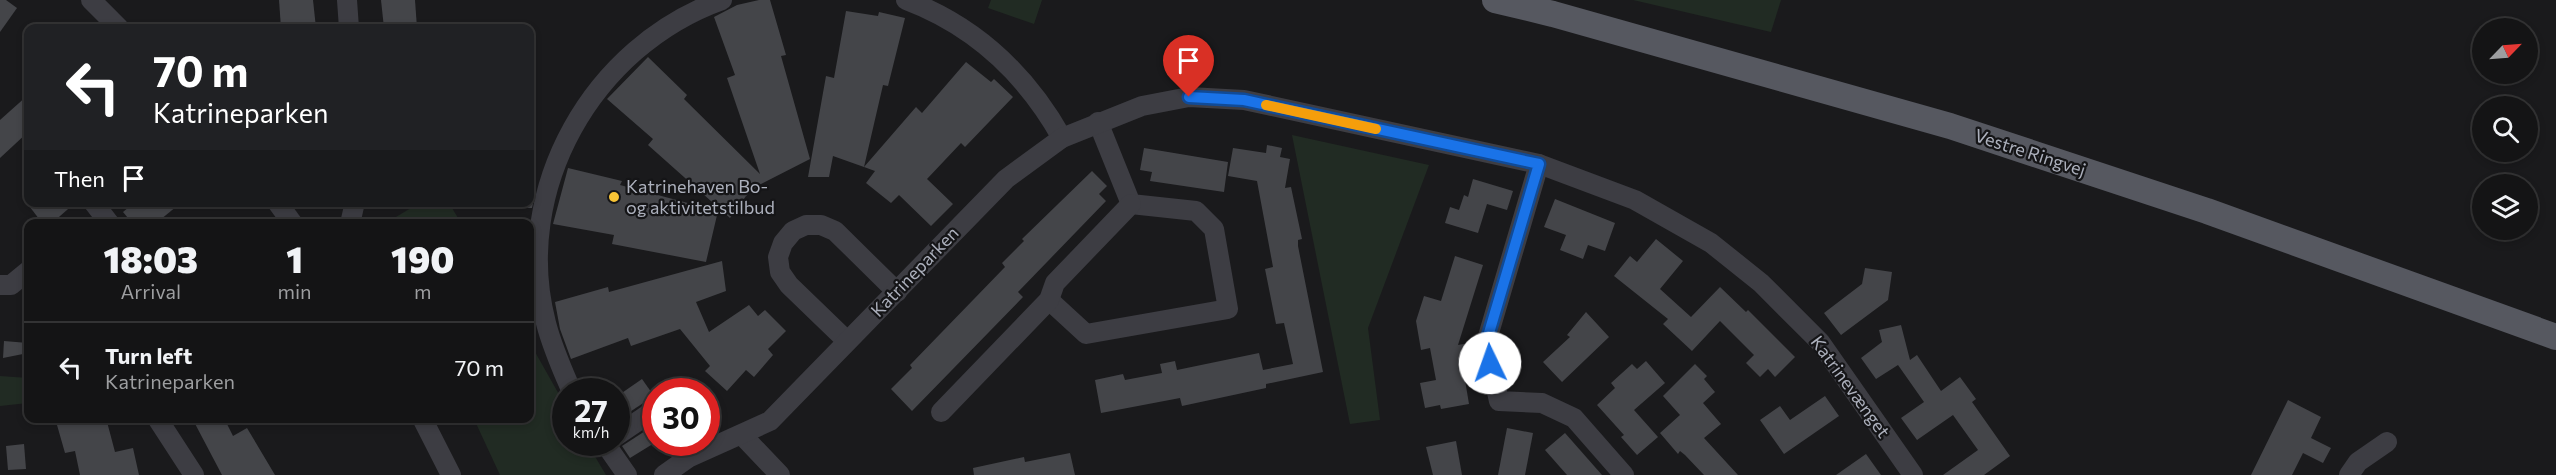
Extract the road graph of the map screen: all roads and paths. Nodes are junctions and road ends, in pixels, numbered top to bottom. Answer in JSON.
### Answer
{"nodes":[{"id":1,"x":91,"y":0,"type":"edge"},
{"id":2,"x":347,"y":0,"type":"edge"},
{"id":3,"x":722,"y":0,"type":"edge"},
{"id":4,"x":906,"y":0,"type":"edge"},
{"id":5,"x":1495,"y":0,"type":"edge"},
{"id":6,"x":115,"y":24,"type":"edge"},
{"id":7,"x":349,"y":24,"type":"edge"},
{"id":8,"x":1098,"y":122,"type":"junction"},
{"id":9,"x":1062,"y":138,"type":"junction"},
{"id":10,"x":1539,"y":164,"type":"junction"},
{"id":11,"x":1131,"y":204,"type":"junction"},
{"id":12,"x":24,"y":274,"type":"edge"},
{"id":13,"x":0,"y":285,"type":"edge"},
{"id":14,"x":897,"y":292,"type":"junction"},
{"id":15,"x":1049,"y":300,"type":"junction"},
{"id":16,"x":2556,"y":337,"type":"edge"},
{"id":17,"x":847,"y":341,"type":"junction"},
{"id":18,"x":566,"y":378,"type":"edge"},
{"id":19,"x":941,"y":412,"type":"dead end"},
{"id":20,"x":160,"y":423,"type":"edge"},
{"id":21,"x":425,"y":423,"type":"edge"},
{"id":22,"x":742,"y":435,"type":"junction"},
{"id":23,"x":720,"y":441,"type":"edge"},
{"id":24,"x":2387,"y":442,"type":"dead end"},
{"id":25,"x":614,"y":456,"type":"edge"},
{"id":26,"x":678,"y":456,"type":"edge"},
{"id":27,"x":194,"y":475,"type":"edge"},
{"id":28,"x":451,"y":475,"type":"edge"},
{"id":29,"x":627,"y":475,"type":"edge"},
{"id":30,"x":664,"y":475,"type":"edge"},
{"id":31,"x":780,"y":475,"type":"edge"},
{"id":32,"x":1624,"y":475,"type":"edge"},
{"id":33,"x":1913,"y":475,"type":"edge"},
{"id":34,"x":2349,"y":475,"type":"edge"}],
"edges":[{"from":1,"to":6,"type":"street"},
{"from":2,"to":7,"type":"street"},
{"from":3,"to":18,"type":"street"},
{"from":4,"to":9,"type":"street"},
{"from":5,"to":16,"type":"main road","name":"Vestre Ringvej"},
{"from":8,"to":9,"type":"street","name":"Katrineparken"},
{"from":8,"to":10,"type":"street","name":"Katrineparken"},
{"from":8,"to":11,"type":"street"},
{"from":9,"to":14,"type":"street","name":"Katrineparken"},
{"from":10,"to":32,"type":"street"},
{"from":10,"to":33,"type":"street","name":"Katrinevænget"},
{"from":11,"to":15,"type":"street"},
{"from":11,"to":15,"type":"street"},
{"from":12,"to":13,"type":"street"},
{"from":14,"to":17,"type":"street","name":"Katrineparken"},
{"from":14,"to":17,"type":"street"},
{"from":15,"to":19,"type":"street"},
{"from":17,"to":22,"type":"street","name":"Katrineparken"},
{"from":20,"to":27,"type":"street"},
{"from":21,"to":28,"type":"street"},
{"from":22,"to":23,"type":"street","name":"Katrineparken"},
{"from":22,"to":31,"type":"street"},
{"from":24,"to":34,"type":"street"},
{"from":25,"to":29,"type":"street"},
{"from":26,"to":30,"type":"street","name":"Katrineparken"}]}
